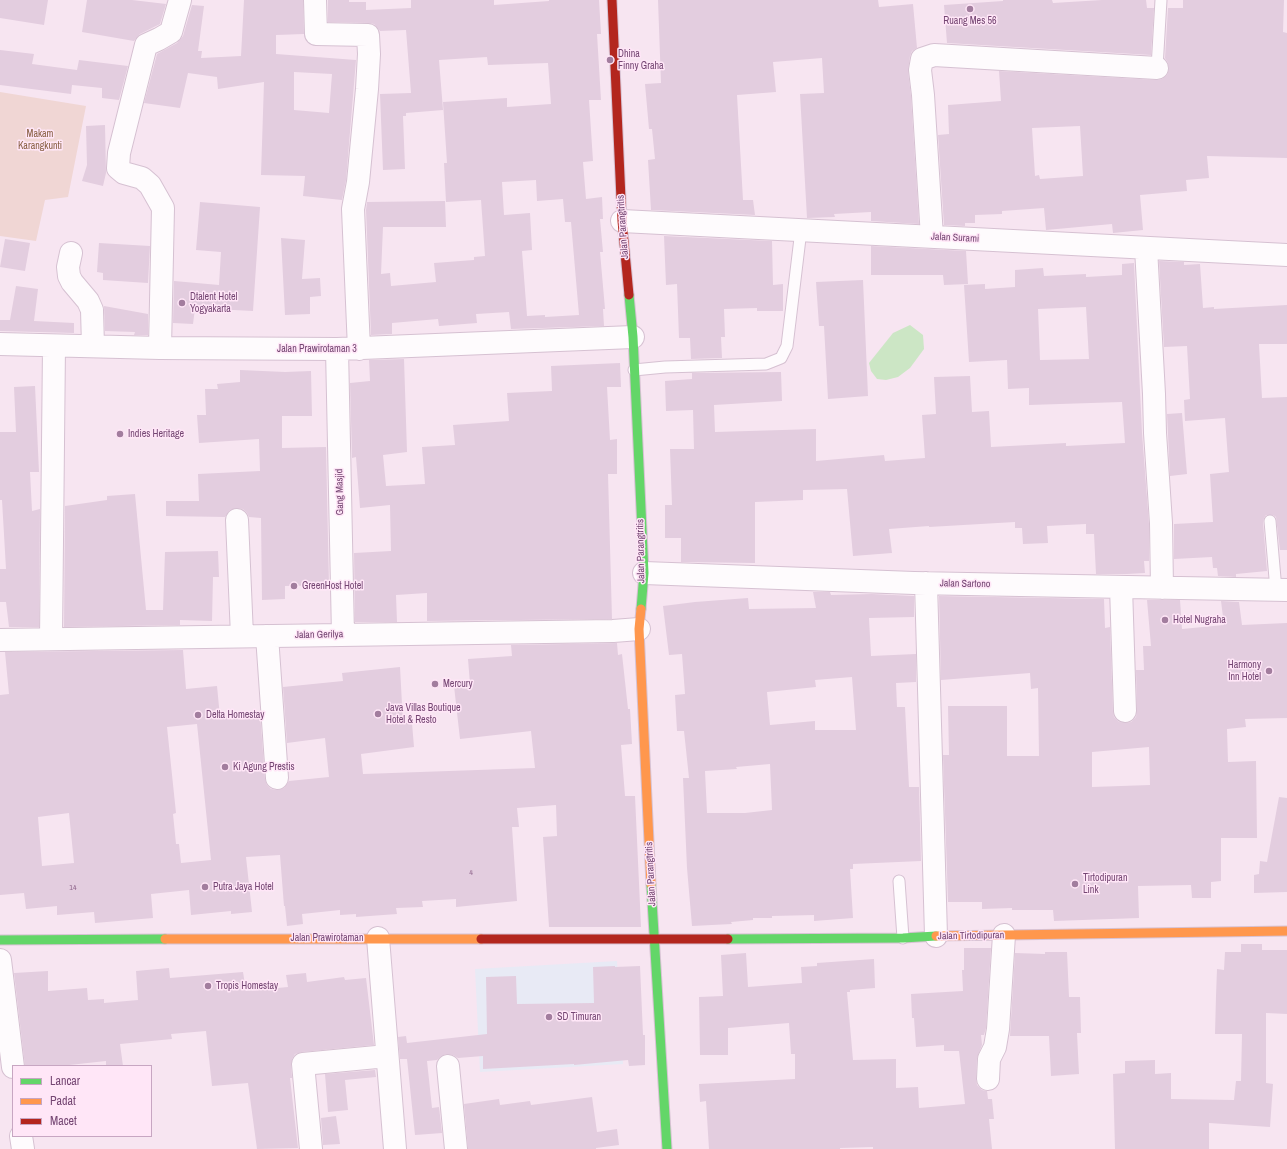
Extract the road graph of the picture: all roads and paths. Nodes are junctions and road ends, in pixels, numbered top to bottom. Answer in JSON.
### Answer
{"nodes":[{"id":1,"x":180,"y":0,"type":"edge"},
{"id":2,"x":315,"y":0,"type":"edge"},
{"id":3,"x":612,"y":0,"type":"edge"},
{"id":4,"x":1161,"y":0,"type":"edge"},
{"id":5,"x":1157,"y":68,"type":"joint"},
{"id":6,"x":622,"y":222,"type":"junction"},
{"id":7,"x":801,"y":230,"type":"junction"},
{"id":8,"x":932,"y":237,"type":"junction"},
{"id":9,"x":1146,"y":248,"type":"junction"},
{"id":10,"x":71,"y":253,"type":"dead end"},
{"id":11,"x":1287,"y":255,"type":"edge"},
{"id":12,"x":633,"y":336,"type":"junction"},
{"id":13,"x":0,"y":344,"type":"edge"},
{"id":14,"x":54,"y":346,"type":"junction"},
{"id":15,"x":93,"y":346,"type":"junction"},
{"id":16,"x":160,"y":348,"type":"junction"},
{"id":17,"x":337,"y":349,"type":"junction"},
{"id":18,"x":359,"y":349,"type":"junction"},
{"id":19,"x":634,"y":370,"type":"junction"},
{"id":20,"x":237,"y":520,"type":"dead end"},
{"id":21,"x":1270,"y":521,"type":"dead end"},
{"id":22,"x":644,"y":573,"type":"junction"},
{"id":23,"x":926,"y":583,"type":"junction"},
{"id":24,"x":1121,"y":587,"type":"junction"},
{"id":25,"x":1162,"y":588,"type":"junction"},
{"id":26,"x":1281,"y":590,"type":"edge"},
{"id":27,"x":639,"y":629,"type":"junction"},
{"id":28,"x":343,"y":635,"type":"junction"},
{"id":29,"x":242,"y":636,"type":"junction"},
{"id":30,"x":267,"y":636,"type":"junction"},
{"id":31,"x":51,"y":639,"type":"junction"},
{"id":32,"x":0,"y":640,"type":"edge"},
{"id":33,"x":1125,"y":711,"type":"dead end"},
{"id":34,"x":277,"y":778,"type":"dead end"},
{"id":35,"x":899,"y":881,"type":"dead end"},
{"id":36,"x":1287,"y":931,"type":"edge"},
{"id":37,"x":1004,"y":935,"type":"junction"},
{"id":38,"x":936,"y":936,"type":"junction"},
{"id":39,"x":378,"y":938,"type":"junction"},
{"id":40,"x":903,"y":938,"type":"junction"},
{"id":41,"x":0,"y":940,"type":"edge"},
{"id":42,"x":654,"y":940,"type":"junction"},
{"id":43,"x":0,"y":960,"type":"edge"},
{"id":44,"x":387,"y":1056,"type":"junction"},
{"id":45,"x":13,"y":1065,"type":"edge"},
{"id":46,"x":448,"y":1066,"type":"dead end"},
{"id":47,"x":988,"y":1078,"type":"dead end"},
{"id":48,"x":21,"y":1137,"type":"edge"},
{"id":49,"x":662,"y":1148,"type":"edge"},
{"id":50,"x":23,"y":1149,"type":"edge"},
{"id":51,"x":311,"y":1149,"type":"edge"},
{"id":52,"x":395,"y":1149,"type":"edge"},
{"id":53,"x":456,"y":1149,"type":"edge"}],
"edges":[{"from":1,"to":16,"type":"street"},
{"from":2,"to":18,"type":"street"},
{"from":3,"to":6,"type":"street","name":"Jalan Parangtritis"},
{"from":4,"to":5,"type":"lane"},
{"from":5,"to":8,"type":"street"},
{"from":6,"to":7,"type":"street","name":"Jalan Surami"},
{"from":6,"to":12,"type":"street","name":"Jalan Parangtritis"},
{"from":7,"to":8,"type":"street","name":"Jalan Surami"},
{"from":7,"to":19,"type":"lane"},
{"from":8,"to":9,"type":"street","name":"Jalan Surami"},
{"from":9,"to":11,"type":"street","name":"Jalan Surami"},
{"from":9,"to":25,"type":"street"},
{"from":10,"to":15,"type":"street"},
{"from":12,"to":18,"type":"street","name":"Jalan Prawirotaman 3"},
{"from":12,"to":19,"type":"street","name":"Jalan Parangtritis"},
{"from":13,"to":14,"type":"street","name":"Jalan Prawirotaman 3"},
{"from":14,"to":15,"type":"street","name":"Jalan Prawirotaman 3"},
{"from":14,"to":31,"type":"street"},
{"from":15,"to":16,"type":"street","name":"Jalan Prawirotaman 3"},
{"from":16,"to":17,"type":"street","name":"Jalan Prawirotaman 3"},
{"from":17,"to":18,"type":"street","name":"Jalan Prawirotaman 3"},
{"from":17,"to":28,"type":"street","name":"Gang Masjid"},
{"from":19,"to":22,"type":"street","name":"Jalan Parangtritis"},
{"from":20,"to":29,"type":"street"},
{"from":21,"to":26,"type":"lane"},
{"from":22,"to":23,"type":"street","name":"Jalan Sartono"},
{"from":22,"to":27,"type":"street","name":"Jalan Parangtritis"},
{"from":23,"to":24,"type":"street","name":"Jalan Sartono"},
{"from":23,"to":38,"type":"street"},
{"from":24,"to":25,"type":"street","name":"Jalan Sartono"},
{"from":24,"to":33,"type":"street"},
{"from":25,"to":26,"type":"street","name":"Jalan Sartono"},
{"from":27,"to":28,"type":"street","name":"Jalan Gerilya"},
{"from":27,"to":42,"type":"street","name":"Jalan Parangtritis"},
{"from":28,"to":30,"type":"street","name":"Jalan Gerilya"},
{"from":29,"to":30,"type":"street","name":"Jalan Gerilya"},
{"from":29,"to":31,"type":"street","name":"Jalan Gerilya"},
{"from":30,"to":34,"type":"street"},
{"from":31,"to":32,"type":"street","name":"Jalan Gerilya"},
{"from":35,"to":40,"type":"lane"},
{"from":36,"to":37,"type":"street","name":"Jalan Tirtodipuran"},
{"from":37,"to":38,"type":"street","name":"Jalan Tirtodipuran"},
{"from":37,"to":47,"type":"street"},
{"from":38,"to":40,"type":"street","name":"Jalan Tirtodipuran"},
{"from":39,"to":41,"type":"street","name":"Jalan Prawirotaman"},
{"from":39,"to":42,"type":"street","name":"Jalan Prawirotaman"},
{"from":39,"to":44,"type":"street"},
{"from":40,"to":42,"type":"street","name":"Jalan Tirtodipuran"},
{"from":42,"to":49,"type":"street","name":"Jalan Parangtritis"},
{"from":43,"to":45,"type":"street"},
{"from":44,"to":51,"type":"street"},
{"from":44,"to":52,"type":"street"},
{"from":46,"to":53,"type":"street"},
{"from":48,"to":50,"type":"street"}]}
